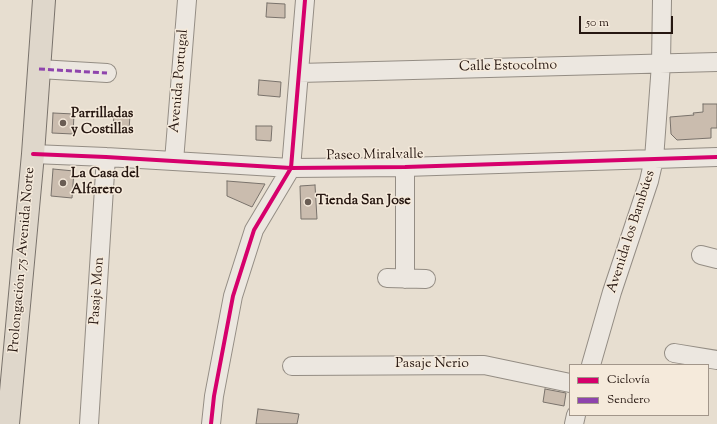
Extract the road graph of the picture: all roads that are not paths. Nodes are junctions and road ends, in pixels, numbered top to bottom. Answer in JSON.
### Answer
{"nodes":[{"id":1,"x":187,"y":0,"type":"edge"},
{"id":2,"x":305,"y":0,"type":"edge"},
{"id":3,"x":662,"y":0,"type":"edge"},
{"id":4,"x":41,"y":3,"type":"edge"},
{"id":5,"x":717,"y":62,"type":"edge"},
{"id":6,"x":661,"y":64,"type":"junction"},
{"id":7,"x":40,"y":69,"type":"junction"},
{"id":8,"x":299,"y":72,"type":"junction"},
{"id":9,"x":107,"y":73,"type":"dead end"},
{"id":10,"x":33,"y":154,"type":"junction"},
{"id":11,"x":106,"y":157,"type":"junction"},
{"id":12,"x":717,"y":157,"type":"edge"},
{"id":13,"x":654,"y":159,"type":"junction"},
{"id":14,"x":174,"y":161,"type":"junction"},
{"id":15,"x":405,"y":166,"type":"junction"},
{"id":16,"x":291,"y":168,"type":"junction"},
{"id":17,"x":387,"y":278,"type":"dead end"},
{"id":18,"x":405,"y":279,"type":"junction"},
{"id":19,"x":426,"y":279,"type":"dead end"},
{"id":20,"x":674,"y":353,"type":"dead end"},
{"id":21,"x":717,"y":360,"type":"edge"},
{"id":22,"x":591,"y":364,"type":"edge"},
{"id":23,"x":292,"y":366,"type":"dead end"},
{"id":24,"x":569,"y":383,"type":"edge"},
{"id":25,"x":8,"y":424,"type":"edge"},
{"id":26,"x":88,"y":424,"type":"edge"},
{"id":27,"x":211,"y":424,"type":"edge"}],
"edges":[{"from":1,"to":14,"type":"street","name":"Avenida Portugal"},
{"from":2,"to":8,"type":"street"},
{"from":3,"to":6,"type":"street","name":"Avenida los Bambúes"},
{"from":4,"to":7,"type":"main road","name":"Prolongación 75 Avenida Norte"},
{"from":5,"to":6,"type":"street","name":"Calle Estocolmo"},
{"from":6,"to":8,"type":"street","name":"Calle Estocolmo"},
{"from":6,"to":13,"type":"street","name":"Avenida los Bambúes"},
{"from":7,"to":9,"type":"street"},
{"from":7,"to":10,"type":"main road","name":"Prolongación 75 Avenida Norte"},
{"from":8,"to":16,"type":"street"},
{"from":10,"to":11,"type":"street","name":"Paseo Miralvalle"},
{"from":10,"to":25,"type":"main road","name":"Prolongación 75 Avenida Norte"},
{"from":11,"to":14,"type":"street","name":"Paseo Miralvalle"},
{"from":11,"to":26,"type":"street","name":"Pasaje Mon"},
{"from":12,"to":13,"type":"street","name":"Paseo Miralvalle"},
{"from":13,"to":15,"type":"street","name":"Paseo Miralvalle"},
{"from":13,"to":22,"type":"street","name":"Avenida los Bambúes"},
{"from":14,"to":16,"type":"street","name":"Paseo Miralvalle"},
{"from":15,"to":16,"type":"street","name":"Paseo Miralvalle"},
{"from":15,"to":18,"type":"street"},
{"from":16,"to":27,"type":"street"},
{"from":17,"to":18,"type":"street"},
{"from":18,"to":19,"type":"street"},
{"from":20,"to":21,"type":"street"},
{"from":23,"to":24,"type":"street","name":"Pasaje Nerio"}]}
